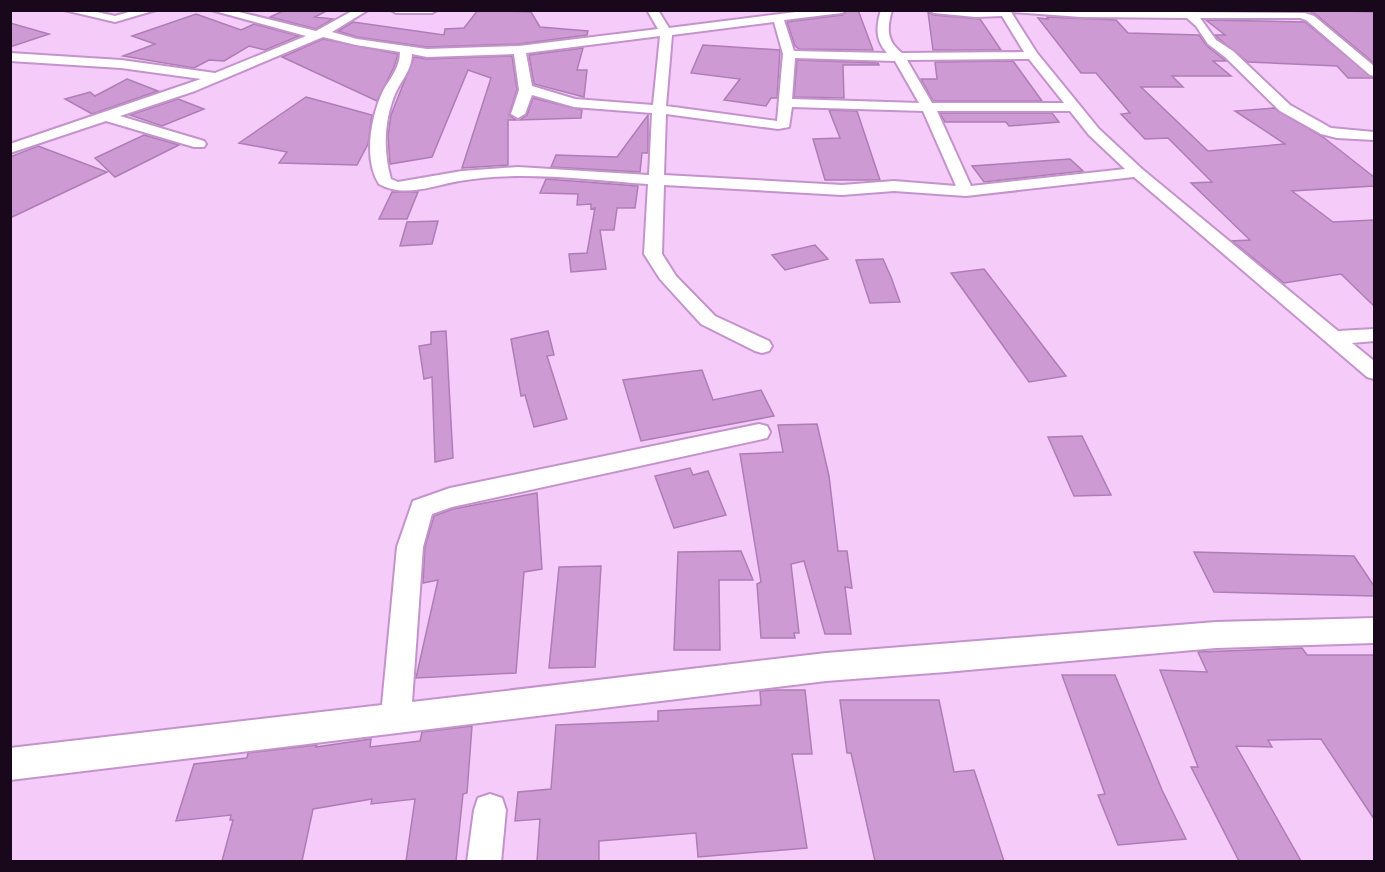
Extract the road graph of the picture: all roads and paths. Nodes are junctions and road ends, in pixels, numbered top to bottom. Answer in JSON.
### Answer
{"nodes":[{"id":1,"x":69,"y":10,"type":"edge"},
{"id":2,"x":151,"y":10,"type":"edge"},
{"id":3,"x":216,"y":10,"type":"edge"},
{"id":4,"x":363,"y":10,"type":"edge"},
{"id":5,"x":396,"y":10,"type":"edge"},
{"id":6,"x":432,"y":10,"type":"edge"},
{"id":7,"x":652,"y":10,"type":"edge"},
{"id":8,"x":842,"y":10,"type":"edge"},
{"id":9,"x":887,"y":10,"type":"edge"},
{"id":10,"x":934,"y":10,"type":"edge"},
{"id":11,"x":1008,"y":11,"type":"edge"},
{"id":12,"x":1188,"y":12,"type":"edge"},
{"id":13,"x":1297,"y":13,"type":"edge"},
{"id":14,"x":778,"y":18,"type":"junction"},
{"id":15,"x":666,"y":33,"type":"junction"},
{"id":16,"x":320,"y":34,"type":"junction"},
{"id":17,"x":519,"y":50,"type":"junction"},
{"id":18,"x":406,"y":51,"type":"junction"},
{"id":19,"x":789,"y":54,"type":"junction"},
{"id":20,"x":1032,"y":55,"type":"junction"},
{"id":21,"x":10,"y":57,"type":"edge"},
{"id":22,"x":899,"y":57,"type":"junction"},
{"id":23,"x":1374,"y":72,"type":"edge"},
{"id":24,"x":217,"y":77,"type":"junction"},
{"id":25,"x":527,"y":89,"type":"junction"},
{"id":26,"x":784,"y":103,"type":"junction"},
{"id":27,"x":928,"y":107,"type":"junction"},
{"id":28,"x":1072,"y":107,"type":"junction"},
{"id":29,"x":658,"y":109,"type":"junction"},
{"id":30,"x":518,"y":114,"type":"dead end"},
{"id":31,"x":104,"y":116,"type":"junction"},
{"id":32,"x":1374,"y":136,"type":"edge"},
{"id":33,"x":199,"y":144,"type":"dead end"},
{"id":34,"x":10,"y":149,"type":"edge"},
{"id":35,"x":1137,"y":172,"type":"junction"},
{"id":36,"x":656,"y":178,"type":"junction"},
{"id":37,"x":966,"y":191,"type":"junction"},
{"id":38,"x":1374,"y":335,"type":"edge"},
{"id":39,"x":1336,"y":338,"type":"junction"},
{"id":40,"x":762,"y":346,"type":"dead end"},
{"id":41,"x":1374,"y":372,"type":"edge"},
{"id":42,"x":759,"y":432,"type":"dead end"},
{"id":43,"x":1374,"y":631,"type":"edge"},
{"id":44,"x":396,"y":719,"type":"junction"},
{"id":45,"x":10,"y":764,"type":"edge"},
{"id":46,"x":490,"y":810,"type":"dead end"},
{"id":47,"x":484,"y":861,"type":"edge"}],
"edges":[{"from":1,"to":2,"type":"street"},
{"from":3,"to":16,"type":"street"},
{"from":4,"to":16,"type":"street"},
{"from":5,"to":6,"type":"street"},
{"from":7,"to":15,"type":"street"},
{"from":8,"to":14,"type":"street"},
{"from":9,"to":22,"type":"street"},
{"from":10,"to":11,"type":"street"},
{"from":11,"to":12,"type":"street"},
{"from":11,"to":20,"type":"street"},
{"from":12,"to":13,"type":"street"},
{"from":12,"to":32,"type":"street"},
{"from":13,"to":23,"type":"street"},
{"from":14,"to":15,"type":"street"},
{"from":14,"to":19,"type":"street"},
{"from":15,"to":17,"type":"street"},
{"from":15,"to":29,"type":"street"},
{"from":16,"to":18,"type":"street"},
{"from":16,"to":24,"type":"street"},
{"from":17,"to":18,"type":"street"},
{"from":17,"to":25,"type":"street"},
{"from":18,"to":36,"type":"street"},
{"from":19,"to":22,"type":"street"},
{"from":19,"to":26,"type":"street"},
{"from":20,"to":22,"type":"street"},
{"from":20,"to":28,"type":"street"},
{"from":21,"to":24,"type":"street"},
{"from":22,"to":27,"type":"street"},
{"from":24,"to":31,"type":"street"},
{"from":25,"to":29,"type":"street"},
{"from":25,"to":30,"type":"street"},
{"from":26,"to":27,"type":"street"},
{"from":26,"to":29,"type":"street"},
{"from":27,"to":28,"type":"street"},
{"from":27,"to":37,"type":"street"},
{"from":28,"to":35,"type":"street"},
{"from":29,"to":36,"type":"street"},
{"from":31,"to":33,"type":"street"},
{"from":31,"to":34,"type":"street"},
{"from":35,"to":37,"type":"street"},
{"from":35,"to":39,"type":"street"},
{"from":36,"to":37,"type":"street"},
{"from":36,"to":40,"type":"street"},
{"from":38,"to":39,"type":"street"},
{"from":39,"to":41,"type":"street"},
{"from":42,"to":44,"type":"street"},
{"from":43,"to":44,"type":"street"},
{"from":44,"to":45,"type":"street"},
{"from":46,"to":47,"type":"street"}]}
